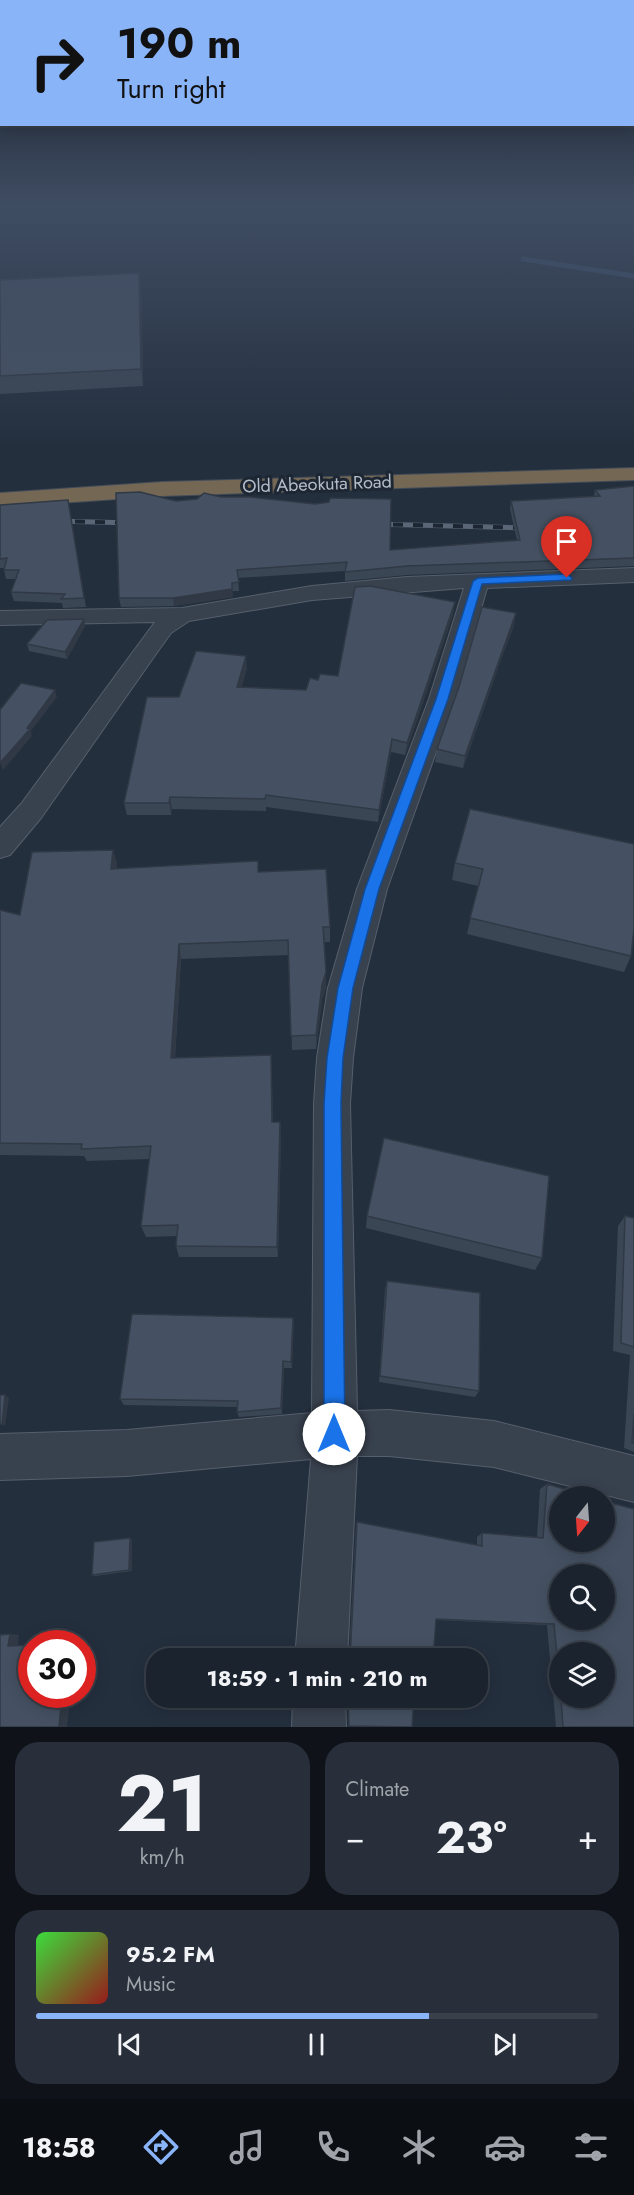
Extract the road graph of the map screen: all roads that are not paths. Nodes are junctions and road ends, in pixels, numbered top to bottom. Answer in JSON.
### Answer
{"nodes":[{"id":1,"x":634,"y":474,"type":"edge"},
{"id":2,"x":0,"y":500,"type":"edge"},
{"id":3,"x":634,"y":575,"type":"edge"},
{"id":4,"x":478,"y":581,"type":"junction"},
{"id":5,"x":182,"y":615,"type":"junction"},
{"id":6,"x":0,"y":618,"type":"edge"},
{"id":7,"x":0,"y":847,"type":"edge"},
{"id":8,"x":334,"y":1434,"type":"junction"},
{"id":9,"x":0,"y":1457,"type":"edge"},
{"id":10,"x":634,"y":1479,"type":"edge"},
{"id":11,"x":322,"y":1648,"type":"edge"},
{"id":12,"x":319,"y":1708,"type":"edge"},
{"id":13,"x":319,"y":1727,"type":"edge"}],
"edges":[{"from":1,"to":2,"type":"highway","name":"Old Abeokuta Road"},
{"from":3,"to":4,"type":"street"},
{"from":4,"to":5,"type":"street"},
{"from":4,"to":8,"type":"street"},
{"from":5,"to":6,"type":"street"},
{"from":5,"to":7,"type":"street"},
{"from":8,"to":9,"type":"street"},
{"from":8,"to":10,"type":"street"},
{"from":8,"to":11,"type":"street"},
{"from":12,"to":13,"type":"street"}]}
